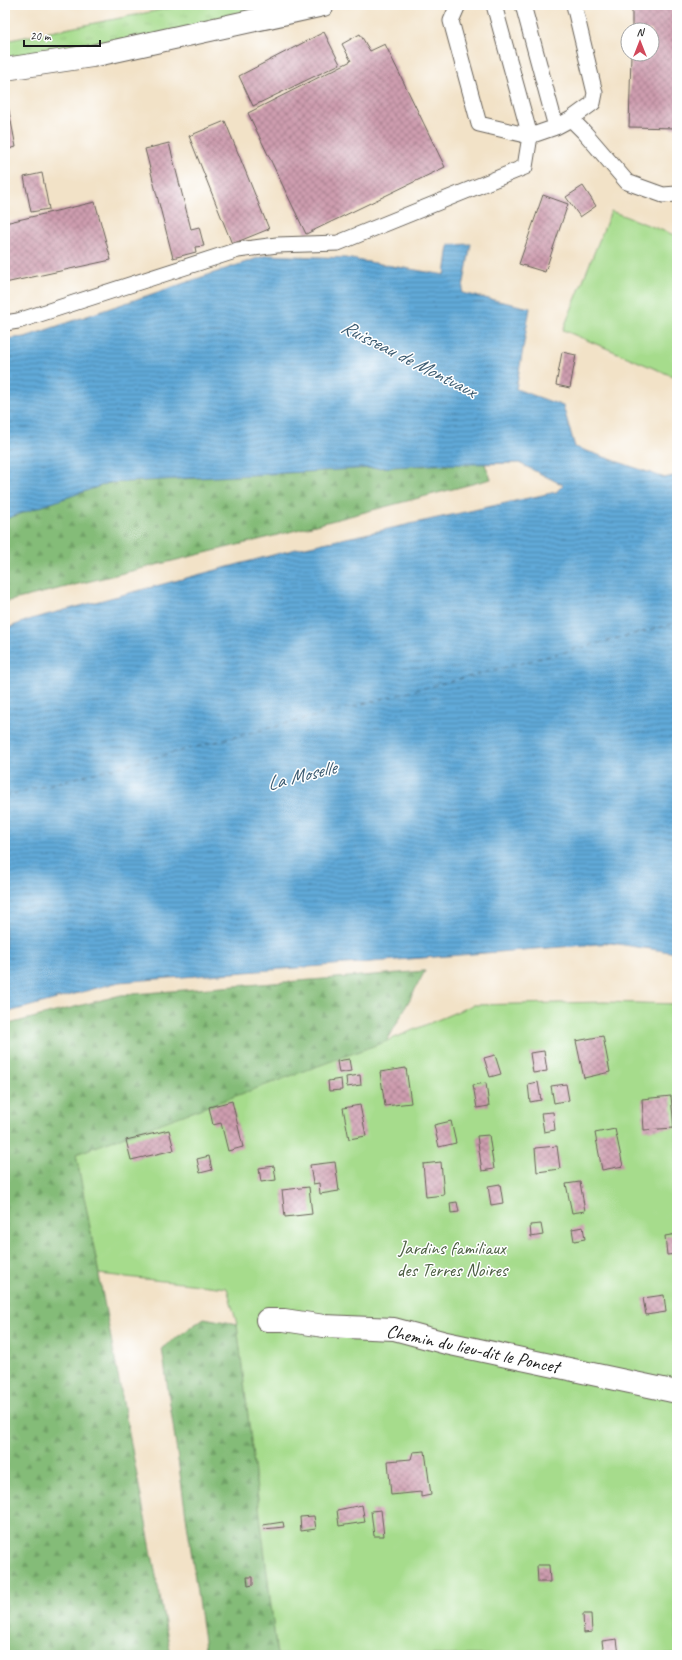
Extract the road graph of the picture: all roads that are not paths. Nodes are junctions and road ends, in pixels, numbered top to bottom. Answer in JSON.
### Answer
{"nodes":[{"id":1,"x":323,"y":5,"type":"edge"},
{"id":2,"x":458,"y":5,"type":"edge"},
{"id":3,"x":494,"y":5,"type":"edge"},
{"id":4,"x":523,"y":5,"type":"edge"},
{"id":5,"x":574,"y":5,"type":"edge"},
{"id":6,"x":5,"y":69,"type":"edge"},
{"id":7,"x":571,"y":119,"type":"junction"},
{"id":8,"x":556,"y":128,"type":"junction"},
{"id":9,"x":530,"y":136,"type":"junction"},
{"id":10,"x":677,"y":194,"type":"edge"},
{"id":11,"x":5,"y":323,"type":"edge"},
{"id":12,"x":267,"y":1320,"type":"dead end"},
{"id":13,"x":677,"y":1392,"type":"edge"}],
"edges":[{"from":1,"to":6,"type":"street"},
{"from":2,"to":9,"type":"lane"},
{"from":3,"to":9,"type":"lane"},
{"from":4,"to":8,"type":"lane"},
{"from":5,"to":7,"type":"lane"},
{"from":7,"to":8,"type":"lane"},
{"from":7,"to":10,"type":"lane"},
{"from":8,"to":9,"type":"lane"},
{"from":9,"to":11,"type":"lane"},
{"from":12,"to":13,"type":"street","name":"Chemin du lieu-dit le Poncet"}]}
